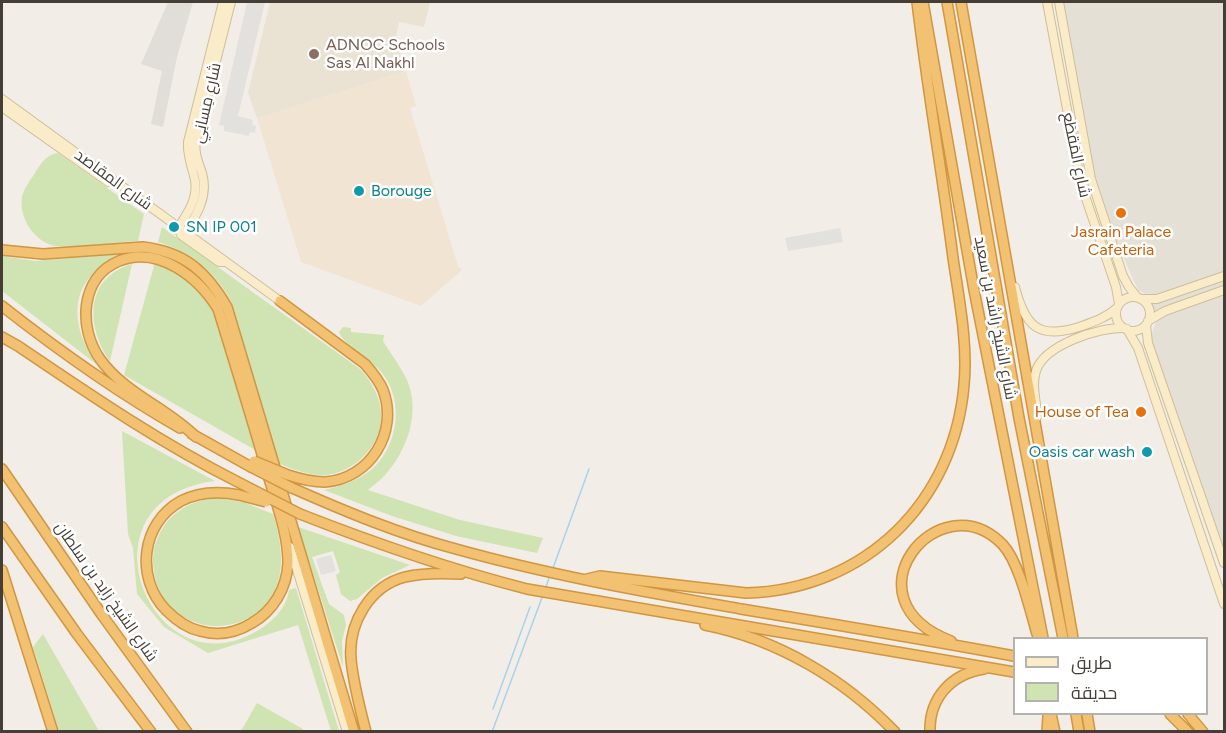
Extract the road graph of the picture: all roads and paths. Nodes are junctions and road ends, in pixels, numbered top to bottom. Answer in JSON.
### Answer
{"nodes":[{"id":1,"x":223,"y":2,"type":"edge"},
{"id":2,"x":231,"y":2,"type":"edge"},
{"id":3,"x":917,"y":2,"type":"edge"},
{"id":4,"x":923,"y":2,"type":"edge"},
{"id":5,"x":947,"y":2,"type":"edge"},
{"id":6,"x":961,"y":2,"type":"edge"},
{"id":7,"x":1047,"y":2,"type":"edge"},
{"id":8,"x":1059,"y":2,"type":"edge"},
{"id":9,"x":215,"y":50,"type":"junction"},
{"id":10,"x":2,"y":99,"type":"edge"},
{"id":11,"x":2,"y":107,"type":"edge"},
{"id":12,"x":124,"y":191,"type":"junction"},
{"id":13,"x":181,"y":232,"type":"junction"},
{"id":14,"x":2,"y":250,"type":"edge"},
{"id":15,"x":1008,"y":264,"type":"junction"},
{"id":16,"x":1224,"y":276,"type":"edge"},
{"id":17,"x":1224,"y":290,"type":"edge"},
{"id":18,"x":1140,"y":298,"type":"junction"},
{"id":19,"x":280,"y":302,"type":"joint"},
{"id":20,"x":2,"y":306,"type":"edge"},
{"id":21,"x":1118,"y":306,"type":"junction"},
{"id":22,"x":1147,"y":323,"type":"junction"},
{"id":23,"x":1125,"y":329,"type":"junction"},
{"id":24,"x":2,"y":337,"type":"edge"},
{"id":25,"x":129,"y":393,"type":"junction"},
{"id":26,"x":1037,"y":428,"type":"junction"},
{"id":27,"x":253,"y":464,"type":"junction"},
{"id":28,"x":2,"y":469,"type":"edge"},
{"id":29,"x":300,"y":514,"type":"junction"},
{"id":30,"x":280,"y":517,"type":"junction"},
{"id":31,"x":2,"y":527,"type":"edge"},
{"id":32,"x":1224,"y":563,"type":"edge"},
{"id":33,"x":2,"y":570,"type":"edge"},
{"id":34,"x":469,"y":574,"type":"junction"},
{"id":35,"x":587,"y":579,"type":"junction"},
{"id":36,"x":609,"y":603,"type":"junction"},
{"id":37,"x":1224,"y":604,"type":"edge"},
{"id":38,"x":1040,"y":637,"type":"edge"},
{"id":39,"x":1041,"y":637,"type":"edge"},
{"id":40,"x":1063,"y":637,"type":"edge"},
{"id":41,"x":1073,"y":637,"type":"edge"},
{"id":42,"x":970,"y":648,"type":"junction"},
{"id":43,"x":1013,"y":656,"type":"edge"},
{"id":44,"x":992,"y":668,"type":"junction"},
{"id":45,"x":1013,"y":672,"type":"edge"},
{"id":46,"x":1050,"y":715,"type":"edge"},
{"id":47,"x":1050,"y":715,"type":"edge"},
{"id":48,"x":1076,"y":715,"type":"edge"},
{"id":49,"x":1087,"y":715,"type":"edge"},
{"id":50,"x":1171,"y":715,"type":"edge"},
{"id":51,"x":1189,"y":715,"type":"edge"},
{"id":52,"x":53,"y":732,"type":"edge"},
{"id":53,"x":150,"y":732,"type":"edge"},
{"id":54,"x":187,"y":732,"type":"edge"},
{"id":55,"x":347,"y":732,"type":"edge"},
{"id":56,"x":354,"y":732,"type":"edge"},
{"id":57,"x":366,"y":732,"type":"edge"},
{"id":58,"x":895,"y":732,"type":"edge"},
{"id":59,"x":930,"y":732,"type":"edge"},
{"id":60,"x":1047,"y":732,"type":"edge"},
{"id":61,"x":1055,"y":732,"type":"edge"},
{"id":62,"x":1079,"y":732,"type":"edge"},
{"id":63,"x":1090,"y":732,"type":"edge"},
{"id":64,"x":1188,"y":732,"type":"edge"},
{"id":65,"x":1203,"y":732,"type":"edge"}],
"edges":[{"from":1,"to":9,"type":"street","name":"شارع مِسانِي"},
{"from":2,"to":9,"type":"street","name":"شارع مِسانِي"},
{"from":3,"to":35,"type":"highway"},
{"from":4,"to":39,"type":"highway","name":"شارع الشيخ راشد بن سعيد"},
{"from":5,"to":40,"type":"highway","name":"شارع الشيخ راشد بن سعيد"},
{"from":6,"to":15,"type":"highway"},
{"from":7,"to":21,"type":"street","name":"شارع المَقطَع"},
{"from":8,"to":18,"type":"street","name":"شارع المَقطَع"},
{"from":9,"to":13,"type":"street","name":"شارع مِسانِي"},
{"from":10,"to":12,"type":"street","name":"شارع المقاصد"},
{"from":11,"to":12,"type":"street","name":"شارع المقاصد"},
{"from":12,"to":13,"type":"street","name":"شارع المقاصد"},
{"from":13,"to":19,"type":"street","name":"شارع المقاصد"},
{"from":14,"to":56,"type":"highway"},
{"from":15,"to":21,"type":"street"},
{"from":15,"to":26,"type":"highway"},
{"from":16,"to":18,"type":"street"},
{"from":17,"to":22,"type":"street"},
{"from":18,"to":21,"type":"street"},
{"from":18,"to":22,"type":"street"},
{"from":19,"to":27,"type":"highway","bridge":true},
{"from":20,"to":25,"type":"highway"},
{"from":21,"to":23,"type":"street"},
{"from":22,"to":23,"type":"street"},
{"from":22,"to":32,"type":"street"},
{"from":23,"to":26,"type":"street"},
{"from":23,"to":37,"type":"street"},
{"from":24,"to":29,"type":"highway","bridge":true},
{"from":25,"to":27,"type":"highway"},
{"from":25,"to":30,"type":"highway"},
{"from":26,"to":41,"type":"highway"},
{"from":27,"to":35,"type":"highway","bridge":true},
{"from":28,"to":54,"type":"highway","name":"شارع الشيخ زايد بن سلطان"},
{"from":29,"to":30,"type":"highway","bridge":true},
{"from":29,"to":34,"type":"highway"},
{"from":30,"to":55,"type":"street"},
{"from":31,"to":53,"type":"highway"},
{"from":33,"to":52,"type":"highway"},
{"from":34,"to":36,"type":"highway"},
{"from":34,"to":57,"type":"highway"},
{"from":35,"to":42,"type":"highway"},
{"from":36,"to":44,"type":"highway"},
{"from":36,"to":58,"type":"highway"},
{"from":38,"to":42,"type":"highway"},
{"from":42,"to":43,"type":"highway"},
{"from":44,"to":45,"type":"highway"},
{"from":44,"to":59,"type":"highway"},
{"from":46,"to":60,"type":"highway"},
{"from":47,"to":61,"type":"highway"},
{"from":48,"to":62,"type":"highway"},
{"from":49,"to":63,"type":"highway"},
{"from":50,"to":64,"type":"highway"},
{"from":51,"to":65,"type":"highway"}]}
